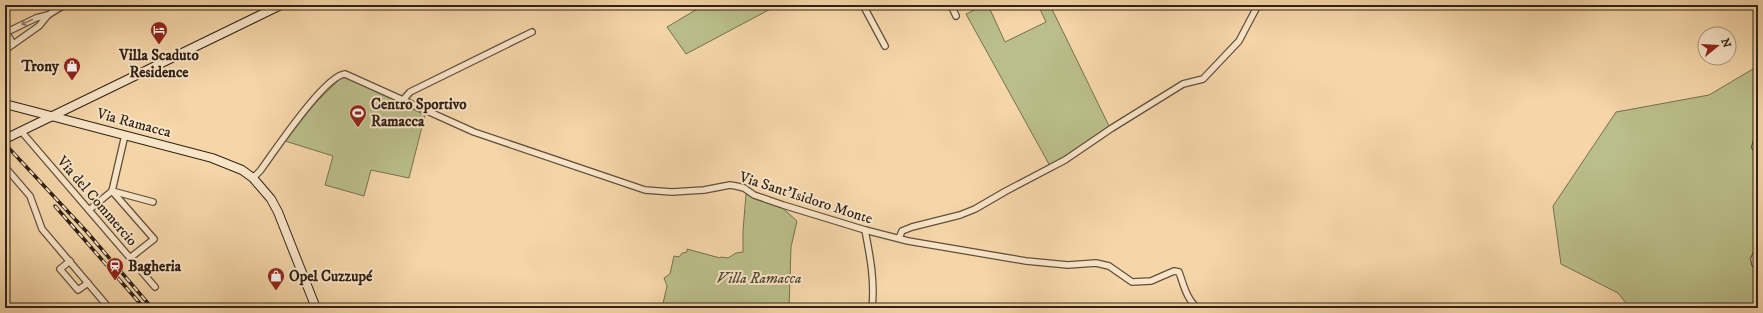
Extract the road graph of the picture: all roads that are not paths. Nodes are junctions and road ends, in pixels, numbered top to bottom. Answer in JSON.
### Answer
{"nodes":[{"id":1,"x":64,"y":5,"type":"edge"},
{"id":2,"x":281,"y":5,"type":"edge"},
{"id":3,"x":863,"y":5,"type":"edge"},
{"id":4,"x":951,"y":5,"type":"edge"},
{"id":5,"x":1258,"y":5,"type":"edge"},
{"id":6,"x":48,"y":15,"type":"junction"},
{"id":7,"x":956,"y":16,"type":"dead end"},
{"id":8,"x":532,"y":32,"type":"dead end"},
{"id":9,"x":6,"y":33,"type":"edge"},
{"id":10,"x":13,"y":44,"type":"junction"},
{"id":11,"x":885,"y":46,"type":"dead end"},
{"id":12,"x":5,"y":50,"type":"edge"},
{"id":13,"x":403,"y":100,"type":"junction"},
{"id":14,"x":5,"y":104,"type":"edge"},
{"id":15,"x":53,"y":116,"type":"junction"},
{"id":16,"x":21,"y":131,"type":"junction"},
{"id":17,"x":125,"y":135,"type":"junction"},
{"id":18,"x":1758,"y":136,"type":"edge"},
{"id":19,"x":5,"y":139,"type":"edge"},
{"id":20,"x":1758,"y":150,"type":"edge"},
{"id":21,"x":5,"y":167,"type":"edge"},
{"id":22,"x":253,"y":178,"type":"junction"},
{"id":23,"x":112,"y":191,"type":"junction"},
{"id":24,"x":153,"y":202,"type":"dead end"},
{"id":25,"x":89,"y":210,"type":"junction"},
{"id":26,"x":865,"y":230,"type":"junction"},
{"id":27,"x":899,"y":238,"type":"junction"},
{"id":28,"x":1758,"y":250,"type":"edge"},
{"id":29,"x":130,"y":258,"type":"junction"},
{"id":30,"x":70,"y":262,"type":"junction"},
{"id":31,"x":1758,"y":264,"type":"edge"},
{"id":32,"x":88,"y":282,"type":"junction"},
{"id":33,"x":155,"y":287,"type":"dead end"},
{"id":34,"x":109,"y":308,"type":"edge"},
{"id":35,"x":316,"y":308,"type":"edge"},
{"id":36,"x":872,"y":308,"type":"edge"},
{"id":37,"x":1198,"y":308,"type":"edge"}],
"edges":[{"from":1,"to":6,"type":"street"},
{"from":2,"to":15,"type":"main road"},
{"from":3,"to":11,"type":"street"},
{"from":4,"to":7,"type":"street"},
{"from":5,"to":27,"type":"street"},
{"from":6,"to":9,"type":"street","one_way":true},
{"from":6,"to":10,"type":"street"},
{"from":8,"to":13,"type":"street"},
{"from":9,"to":10,"type":"street"},
{"from":10,"to":12,"type":"street"},
{"from":13,"to":22,"type":"street","name":"Via Sant'Isidoro Monte"},
{"from":13,"to":26,"type":"street","name":"Via Sant'Isidoro Monte"},
{"from":14,"to":15,"type":"main road","name":"Via Ramacca"},
{"from":15,"to":16,"type":"main road"},
{"from":15,"to":17,"type":"main road","name":"Via Ramacca"},
{"from":16,"to":19,"type":"main road"},
{"from":16,"to":25,"type":"street","name":"Via del Commercio"},
{"from":17,"to":22,"type":"main road","name":"Via Ramacca"},
{"from":17,"to":23,"type":"street"},
{"from":18,"to":20,"type":"street"},
{"from":21,"to":30,"type":"street"},
{"from":22,"to":35,"type":"main road","name":"Via Ramacca"},
{"from":23,"to":24,"type":"street"},
{"from":23,"to":25,"type":"street"},
{"from":23,"to":29,"type":"street"},
{"from":25,"to":29,"type":"street","name":"Via del Commercio"},
{"from":26,"to":27,"type":"street","name":"Via Sant'Isidoro Monte"},
{"from":26,"to":36,"type":"street"},
{"from":27,"to":37,"type":"street","name":"Via Sant'Isidoro Monte"},
{"from":28,"to":31,"type":"street"},
{"from":29,"to":33,"type":"street","name":"Via del Commercio"},
{"from":30,"to":32,"type":"street"},
{"from":30,"to":32,"type":"street"},
{"from":32,"to":34,"type":"street"}]}
